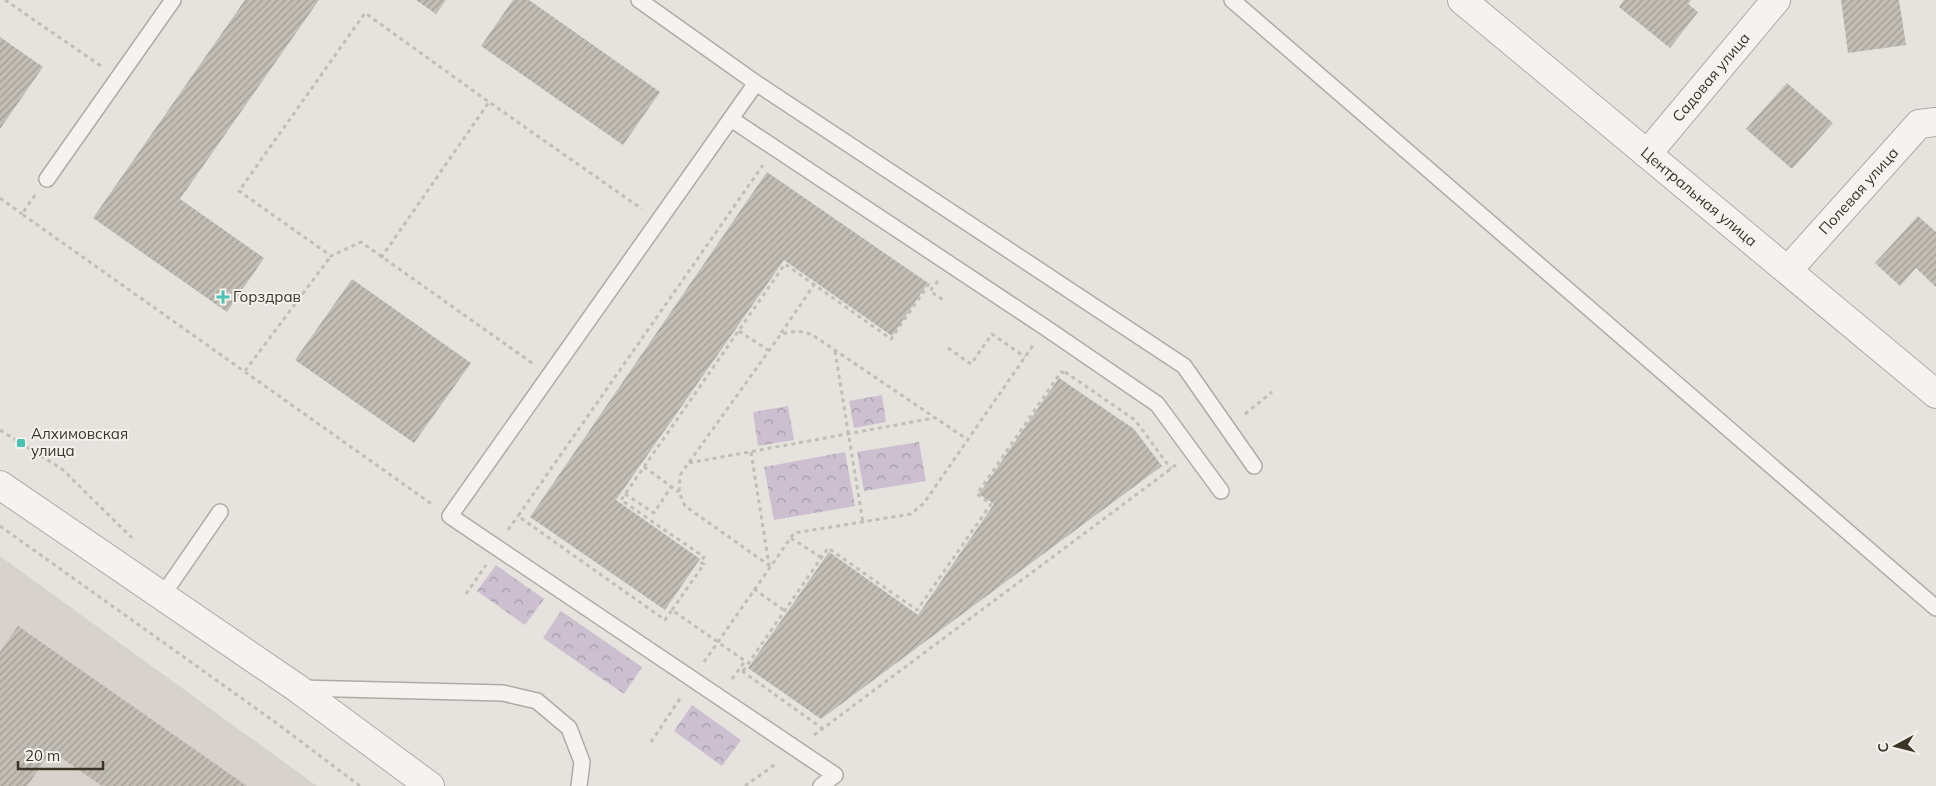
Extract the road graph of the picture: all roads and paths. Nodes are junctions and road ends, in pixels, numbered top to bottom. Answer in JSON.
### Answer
{"nodes":[{"id":1,"x":5,"y":0,"type":"edge"},
{"id":2,"x":173,"y":0,"type":"edge"},
{"id":3,"x":639,"y":0,"type":"edge"},
{"id":4,"x":1232,"y":0,"type":"edge"},
{"id":5,"x":1462,"y":0,"type":"edge"},
{"id":6,"x":1776,"y":0,"type":"edge"},
{"id":7,"x":118,"y":78,"type":"junction"},
{"id":8,"x":756,"y":83,"type":"junction"},
{"id":9,"x":489,"y":102,"type":"junction"},
{"id":10,"x":730,"y":119,"type":"junction"},
{"id":11,"x":1936,"y":122,"type":"edge"},
{"id":12,"x":1648,"y":154,"type":"junction"},
{"id":13,"x":764,"y":164,"type":"dead end"},
{"id":14,"x":47,"y":179,"type":"joint"},
{"id":15,"x":0,"y":198,"type":"edge"},
{"id":16,"x":22,"y":214,"type":"junction"},
{"id":17,"x":659,"y":220,"type":"junction"},
{"id":18,"x":331,"y":256,"type":"junction"},
{"id":19,"x":381,"y":258,"type":"junction"},
{"id":20,"x":1788,"y":270,"type":"junction"},
{"id":21,"x":923,"y":276,"type":"dead end"},
{"id":22,"x":931,"y":281,"type":"junction"},
{"id":23,"x":935,"y":284,"type":"dead end"},
{"id":24,"x":814,"y":285,"type":"junction"},
{"id":25,"x":1046,"y":328,"type":"junction"},
{"id":26,"x":739,"y":330,"type":"junction"},
{"id":27,"x":781,"y":334,"type":"junction"},
{"id":28,"x":948,"y":348,"type":"dead end"},
{"id":29,"x":768,"y":350,"type":"junction"},
{"id":30,"x":834,"y":350,"type":"junction"},
{"id":31,"x":1079,"y":350,"type":"junction"},
{"id":32,"x":1025,"y":357,"type":"junction"},
{"id":33,"x":245,"y":371,"type":"junction"},
{"id":34,"x":1064,"y":373,"type":"junction"},
{"id":35,"x":550,"y":375,"type":"junction"},
{"id":36,"x":1932,"y":382,"type":"edge"},
{"id":37,"x":1272,"y":392,"type":"dead end"},
{"id":38,"x":934,"y":418,"type":"junction"},
{"id":39,"x":1228,"y":428,"type":"junction"},
{"id":40,"x":849,"y":434,"type":"junction"},
{"id":41,"x":968,"y":440,"type":"junction"},
{"id":42,"x":751,"y":452,"type":"junction"},
{"id":43,"x":1193,"y":453,"type":"junction"},
{"id":44,"x":689,"y":464,"type":"junction"},
{"id":45,"x":1254,"y":466,"type":"dead end"},
{"id":46,"x":644,"y":467,"type":"junction"},
{"id":47,"x":1170,"y":469,"type":"junction"},
{"id":48,"x":0,"y":485,"type":"edge"},
{"id":49,"x":671,"y":487,"type":"junction"},
{"id":50,"x":1221,"y":491,"type":"dead end"},
{"id":51,"x":679,"y":492,"type":"junction"},
{"id":52,"x":625,"y":494,"type":"junction"},
{"id":53,"x":220,"y":512,"type":"dead end"},
{"id":54,"x":450,"y":516,"type":"junction"},
{"id":55,"x":863,"y":523,"type":"junction"},
{"id":56,"x":0,"y":526,"type":"edge"},
{"id":57,"x":791,"y":538,"type":"junction"},
{"id":58,"x":822,"y":558,"type":"junction"},
{"id":59,"x":770,"y":566,"type":"junction"},
{"id":60,"x":754,"y":589,"type":"junction"},
{"id":61,"x":162,"y":596,"type":"junction"},
{"id":62,"x":1936,"y":608,"type":"edge"},
{"id":63,"x":672,"y":610,"type":"junction"},
{"id":64,"x":785,"y":611,"type":"junction"},
{"id":65,"x":717,"y":642,"type":"junction"},
{"id":66,"x":741,"y":670,"type":"junction"},
{"id":67,"x":693,"y":680,"type":"junction"},
{"id":68,"x":297,"y":688,"type":"junction"},
{"id":69,"x":719,"y":698,"type":"junction"},
{"id":70,"x":823,"y":728,"type":"junction"},
{"id":71,"x":650,"y":742,"type":"dead end"},
{"id":72,"x":796,"y":749,"type":"junction"},
{"id":73,"x":360,"y":786,"type":"edge"},
{"id":74,"x":430,"y":786,"type":"edge"},
{"id":75,"x":579,"y":786,"type":"edge"},
{"id":76,"x":745,"y":786,"type":"edge"},
{"id":77,"x":821,"y":786,"type":"edge"}],
"edges":[{"from":1,"to":7,"type":"path"},
{"from":2,"to":7,"type":"lane"},
{"from":3,"to":8,"type":"lane"},
{"from":4,"to":62,"type":"lane"},
{"from":5,"to":12,"type":"street","name":"Центральная улица"},
{"from":6,"to":12,"type":"street","name":"Садовая улица"},
{"from":7,"to":14,"type":"lane"},
{"from":8,"to":10,"type":"lane"},
{"from":8,"to":39,"type":"lane"},
{"from":9,"to":17,"type":"path"},
{"from":9,"to":18,"type":"path"},
{"from":9,"to":19,"type":"path"},
{"from":10,"to":17,"type":"lane"},
{"from":10,"to":25,"type":"lane"},
{"from":11,"to":20,"type":"street","name":"Полевая улица"},
{"from":12,"to":20,"type":"street","name":"Центральная улица"},
{"from":13,"to":63,"type":"path"},
{"from":14,"to":16,"type":"path"},
{"from":15,"to":16,"type":"path"},
{"from":16,"to":33,"type":"path"},
{"from":17,"to":35,"type":"lane"},
{"from":18,"to":19,"type":"path"},
{"from":18,"to":33,"type":"path"},
{"from":19,"to":35,"type":"path"},
{"from":20,"to":36,"type":"street","name":"Центральная улица"},
{"from":21,"to":22,"type":"path"},
{"from":22,"to":23,"type":"path"},
{"from":22,"to":24,"type":"path"},
{"from":24,"to":26,"type":"path"},
{"from":24,"to":27,"type":"path"},
{"from":25,"to":31,"type":"lane"},
{"from":25,"to":32,"type":"path"},
{"from":26,"to":29,"type":"path"},
{"from":26,"to":46,"type":"path"},
{"from":27,"to":29,"type":"path"},
{"from":27,"to":30,"type":"path"},
{"from":28,"to":32,"type":"path"},
{"from":29,"to":44,"type":"path"},
{"from":30,"to":38,"type":"path"},
{"from":30,"to":40,"type":"path"},
{"from":31,"to":34,"type":"path"},
{"from":31,"to":43,"type":"lane"},
{"from":32,"to":41,"type":"path"},
{"from":33,"to":54,"type":"path"},
{"from":34,"to":47,"type":"path"},
{"from":34,"to":58,"type":"path"},
{"from":35,"to":54,"type":"lane"},
{"from":37,"to":39,"type":"path"},
{"from":38,"to":40,"type":"path"},
{"from":38,"to":41,"type":"path"},
{"from":39,"to":45,"type":"lane"},
{"from":40,"to":42,"type":"path"},
{"from":40,"to":55,"type":"path"},
{"from":41,"to":55,"type":"path"},
{"from":42,"to":44,"type":"path"},
{"from":42,"to":59,"type":"path"},
{"from":43,"to":47,"type":"path"},
{"from":43,"to":50,"type":"lane"},
{"from":44,"to":51,"type":"path"},
{"from":46,"to":49,"type":"path"},
{"from":46,"to":52,"type":"path"},
{"from":47,"to":70,"type":"path"},
{"from":48,"to":61,"type":"street"},
{"from":49,"to":51,"type":"path"},
{"from":49,"to":52,"type":"path"},
{"from":51,"to":59,"type":"path"},
{"from":52,"to":63,"type":"path"},
{"from":53,"to":61,"type":"lane"},
{"from":54,"to":67,"type":"lane"},
{"from":55,"to":57,"type":"path"},
{"from":56,"to":73,"type":"path"},
{"from":57,"to":58,"type":"path"},
{"from":57,"to":59,"type":"path"},
{"from":58,"to":64,"type":"path"},
{"from":59,"to":60,"type":"path"},
{"from":60,"to":64,"type":"path"},
{"from":60,"to":65,"type":"path"},
{"from":61,"to":68,"type":"street"},
{"from":63,"to":65,"type":"path"},
{"from":64,"to":66,"type":"path"},
{"from":65,"to":66,"type":"path"},
{"from":65,"to":67,"type":"path"},
{"from":66,"to":69,"type":"path"},
{"from":66,"to":70,"type":"path"},
{"from":67,"to":69,"type":"lane"},
{"from":67,"to":71,"type":"path"},
{"from":68,"to":74,"type":"street"},
{"from":68,"to":75,"type":"lane"},
{"from":69,"to":72,"type":"lane"},
{"from":70,"to":72,"type":"path"},
{"from":72,"to":76,"type":"path"},
{"from":72,"to":77,"type":"lane"}]}
